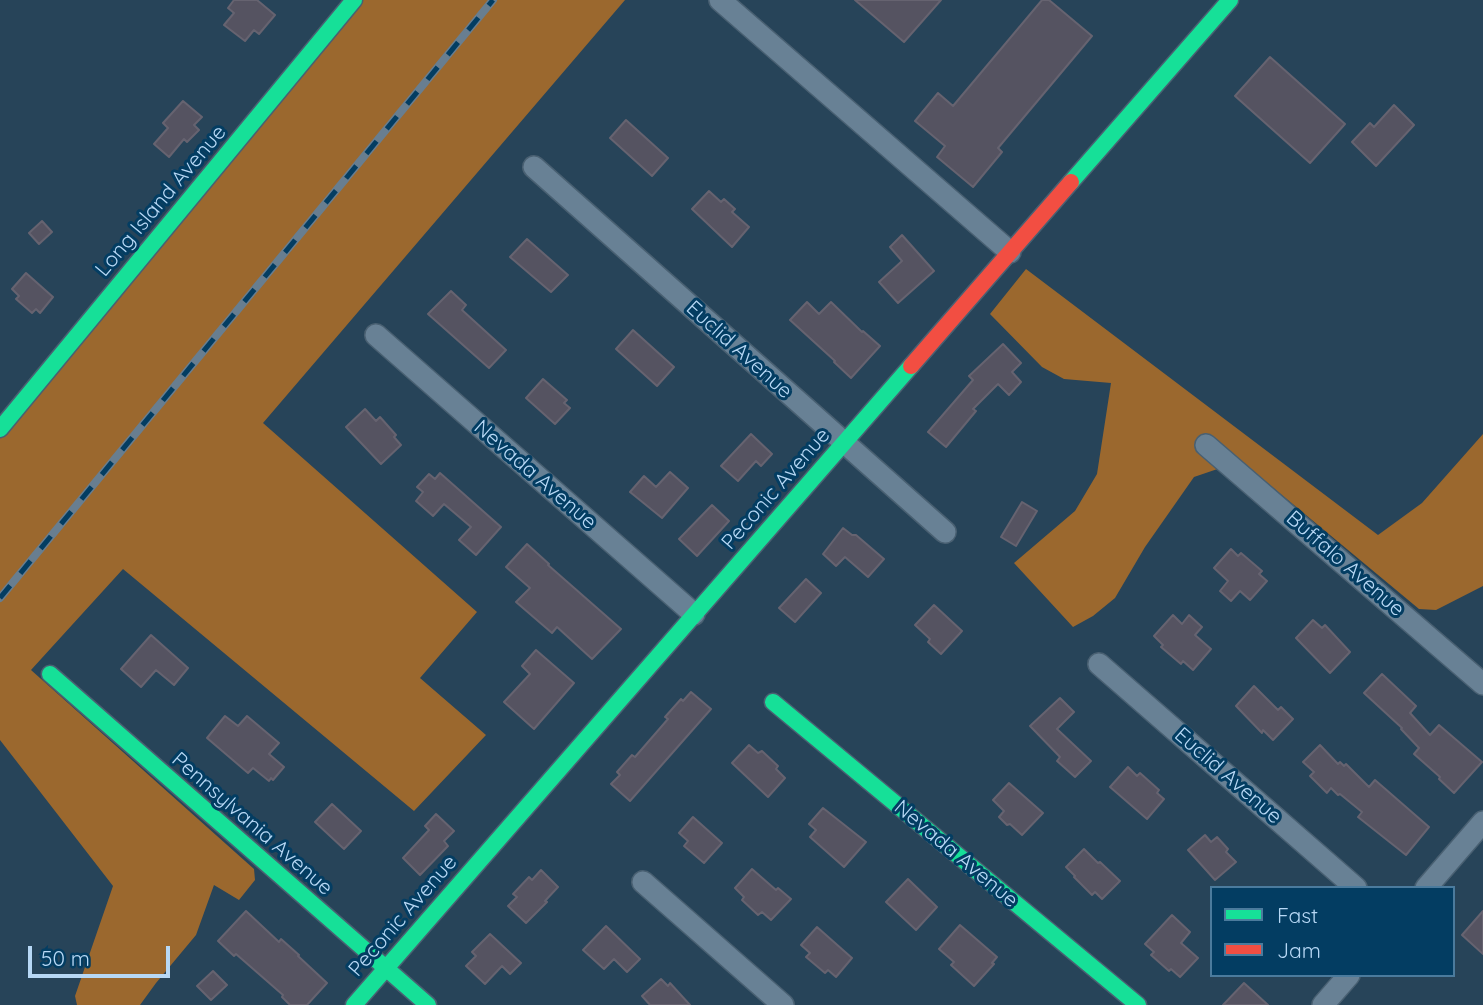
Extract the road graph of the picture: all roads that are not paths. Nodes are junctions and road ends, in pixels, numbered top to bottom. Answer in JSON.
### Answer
{"nodes":[{"id":1,"x":354,"y":0,"type":"edge"},
{"id":2,"x":720,"y":0,"type":"edge"},
{"id":3,"x":1230,"y":0,"type":"edge"},
{"id":4,"x":534,"y":167,"type":"dead end"},
{"id":5,"x":1010,"y":253,"type":"junction"},
{"id":6,"x":376,"y":335,"type":"dead end"},
{"id":7,"x":0,"y":429,"type":"edge"},
{"id":8,"x":844,"y":443,"type":"junction"},
{"id":9,"x":1206,"y":445,"type":"dead end"},
{"id":10,"x":945,"y":532,"type":"dead end"},
{"id":11,"x":694,"y":614,"type":"junction"},
{"id":12,"x":1099,"y":664,"type":"dead end"},
{"id":13,"x":50,"y":674,"type":"dead end"},
{"id":14,"x":1483,"y":684,"type":"edge"},
{"id":15,"x":773,"y":702,"type":"dead end"},
{"id":16,"x":1483,"y":822,"type":"edge"},
{"id":17,"x":643,"y":882,"type":"dead end"},
{"id":18,"x":1354,"y":886,"type":"edge"},
{"id":19,"x":1428,"y":886,"type":"edge"},
{"id":20,"x":385,"y":969,"type":"junction"},
{"id":21,"x":1347,"y":977,"type":"edge"},
{"id":22,"x":354,"y":1005,"type":"edge"},
{"id":23,"x":428,"y":1005,"type":"edge"},
{"id":24,"x":783,"y":1005,"type":"edge"},
{"id":25,"x":1138,"y":1005,"type":"edge"},
{"id":26,"x":1323,"y":1005,"type":"edge"}],
"edges":[{"from":1,"to":7,"type":"street","name":"Long Island Avenue"},
{"from":2,"to":5,"type":"street"},
{"from":3,"to":5,"type":"street","name":"Peconic Avenue"},
{"from":4,"to":8,"type":"street","name":"Euclid Avenue"},
{"from":5,"to":8,"type":"street","name":"Peconic Avenue"},
{"from":6,"to":11,"type":"street","name":"Nevada Avenue"},
{"from":8,"to":10,"type":"street","name":"Euclid Avenue"},
{"from":8,"to":11,"type":"street","name":"Peconic Avenue"},
{"from":9,"to":14,"type":"street","name":"Buffalo Avenue"},
{"from":11,"to":20,"type":"street","name":"Peconic Avenue"},
{"from":12,"to":18,"type":"street","name":"Euclid Avenue"},
{"from":13,"to":20,"type":"street","name":"Pennsylvania Avenue"},
{"from":15,"to":25,"type":"street","name":"Nevada Avenue"},
{"from":16,"to":19,"type":"street"},
{"from":17,"to":24,"type":"street"},
{"from":20,"to":22,"type":"street","name":"Peconic Avenue"},
{"from":20,"to":23,"type":"street","name":"Pennsylvania Avenue"},
{"from":21,"to":26,"type":"street"}]}
